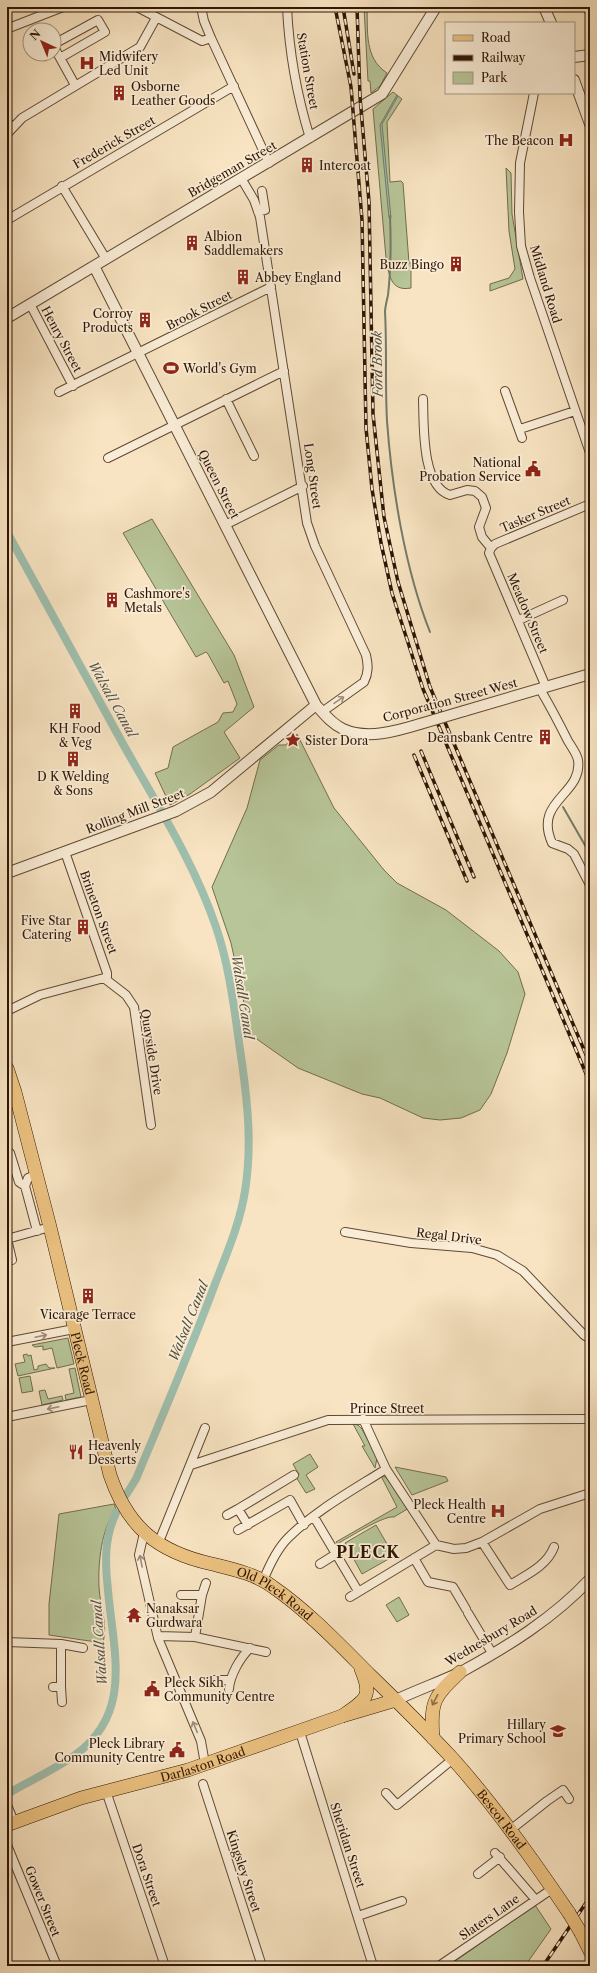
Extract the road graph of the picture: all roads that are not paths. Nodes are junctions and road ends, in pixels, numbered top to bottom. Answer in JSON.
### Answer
{"nodes":[{"id":1,"x":63,"y":7,"type":"edge"},
{"id":2,"x":137,"y":7,"type":"edge"},
{"id":3,"x":201,"y":7,"type":"edge"},
{"id":4,"x":287,"y":7,"type":"edge"},
{"id":5,"x":436,"y":7,"type":"edge"},
{"id":6,"x":544,"y":7,"type":"edge"},
{"id":7,"x":588,"y":7,"type":"edge"},
{"id":8,"x":590,"y":14,"type":"edge"},
{"id":9,"x":156,"y":18,"type":"junction"},
{"id":10,"x":551,"y":22,"type":"edge"},
{"id":11,"x":9,"y":28,"type":"dead end"},
{"id":12,"x":211,"y":38,"type":"junction"},
{"id":13,"x":62,"y":40,"type":"edge"},
{"id":14,"x":590,"y":55,"type":"edge"},
{"id":15,"x":62,"y":57,"type":"edge"},
{"id":16,"x":575,"y":57,"type":"edge"},
{"id":17,"x":62,"y":62,"type":"edge"},
{"id":18,"x":575,"y":83,"type":"edge"},
{"id":19,"x":75,"y":85,"type":"junction"},
{"id":20,"x":234,"y":86,"type":"junction"},
{"id":21,"x":534,"y":94,"type":"edge"},
{"id":22,"x":590,"y":124,"type":"edge"},
{"id":23,"x":9,"y":128,"type":"edge"},
{"id":24,"x":310,"y":138,"type":"junction"},
{"id":25,"x":269,"y":163,"type":"junction"},
{"id":26,"x":241,"y":178,"type":"junction"},
{"id":27,"x":62,"y":186,"type":"junction"},
{"id":28,"x":262,"y":191,"type":"dead end"},
{"id":29,"x":258,"y":212,"type":"junction"},
{"id":30,"x":7,"y":220,"type":"edge"},
{"id":31,"x":106,"y":259,"type":"junction"},
{"id":32,"x":94,"y":266,"type":"junction"},
{"id":33,"x":271,"y":286,"type":"junction"},
{"id":34,"x":30,"y":304,"type":"junction"},
{"id":35,"x":7,"y":318,"type":"edge"},
{"id":36,"x":139,"y":354,"type":"junction"},
{"id":37,"x":284,"y":371,"type":"junction"},
{"id":38,"x":73,"y":386,"type":"junction"},
{"id":39,"x":505,"y":390,"type":"dead end"},
{"id":40,"x":59,"y":392,"type":"dead end"},
{"id":41,"x":226,"y":399,"type":"junction"},
{"id":42,"x":422,"y":399,"type":"dead end"},
{"id":43,"x":575,"y":411,"type":"junction"},
{"id":44,"x":174,"y":425,"type":"junction"},
{"id":45,"x":520,"y":429,"type":"junction"},
{"id":46,"x":522,"y":438,"type":"dead end"},
{"id":47,"x":590,"y":453,"type":"edge"},
{"id":48,"x":254,"y":456,"type":"dead end"},
{"id":49,"x":108,"y":458,"type":"dead end"},
{"id":50,"x":303,"y":486,"type":"junction"},
{"id":51,"x":590,"y":504,"type":"edge"},
{"id":52,"x":225,"y":525,"type":"junction"},
{"id":53,"x":491,"y":548,"type":"junction"},
{"id":54,"x":562,"y":600,"type":"dead end"},
{"id":55,"x":519,"y":620,"type":"junction"},
{"id":56,"x":590,"y":674,"type":"edge"},
{"id":57,"x":543,"y":688,"type":"junction"},
{"id":58,"x":319,"y":708,"type":"junction"},
{"id":59,"x":65,"y":852,"type":"junction"},
{"id":60,"x":7,"y":873,"type":"edge"},
{"id":61,"x":590,"y":885,"type":"edge"},
{"id":62,"x":104,"y":978,"type":"junction"},
{"id":63,"x":7,"y":1011,"type":"edge"},
{"id":64,"x":7,"y":1068,"type":"edge"},
{"id":65,"x":11,"y":1093,"type":"edge"},
{"id":66,"x":151,"y":1125,"type":"dead end"},
{"id":67,"x":10,"y":1153,"type":"dead end"},
{"id":68,"x":36,"y":1175,"type":"junction"},
{"id":69,"x":25,"y":1186,"type":"junction"},
{"id":70,"x":44,"y":1229,"type":"junction"},
{"id":71,"x":345,"y":1232,"type":"dead end"},
{"id":72,"x":7,"y":1239,"type":"edge"},
{"id":73,"x":12,"y":1260,"type":"dead end"},
{"id":74,"x":74,"y":1329,"type":"junction"},
{"id":75,"x":590,"y":1339,"type":"edge"},
{"id":76,"x":7,"y":1342,"type":"edge"},
{"id":77,"x":91,"y":1400,"type":"junction"},
{"id":78,"x":7,"y":1417,"type":"edge"},
{"id":79,"x":363,"y":1419,"type":"junction"},
{"id":80,"x":590,"y":1419,"type":"edge"},
{"id":81,"x":205,"y":1428,"type":"dead end"},
{"id":82,"x":191,"y":1465,"type":"junction"},
{"id":83,"x":386,"y":1469,"type":"junction"},
{"id":84,"x":294,"y":1475,"type":"dead end"},
{"id":85,"x":590,"y":1493,"type":"edge"},
{"id":86,"x":238,"y":1509,"type":"junction"},
{"id":87,"x":227,"y":1515,"type":"dead end"},
{"id":88,"x":314,"y":1517,"type":"junction"},
{"id":89,"x":132,"y":1520,"type":"joint"},
{"id":90,"x":248,"y":1525,"type":"junction"},
{"id":91,"x":304,"y":1525,"type":"junction"},
{"id":92,"x":238,"y":1530,"type":"dead end"},
{"id":93,"x":144,"y":1532,"type":"junction"},
{"id":94,"x":482,"y":1542,"type":"junction"},
{"id":95,"x":158,"y":1544,"type":"junction"},
{"id":96,"x":436,"y":1545,"type":"junction"},
{"id":97,"x":554,"y":1546,"type":"dead end"},
{"id":98,"x":336,"y":1554,"type":"junction"},
{"id":99,"x":414,"y":1558,"type":"junction"},
{"id":100,"x":320,"y":1564,"type":"dead end"},
{"id":101,"x":590,"y":1579,"type":"edge"},
{"id":102,"x":263,"y":1580,"type":"junction"},
{"id":103,"x":206,"y":1583,"type":"dead end"},
{"id":104,"x":358,"y":1591,"type":"junction"},
{"id":105,"x":202,"y":1595,"type":"junction"},
{"id":106,"x":181,"y":1596,"type":"dead end"},
{"id":107,"x":350,"y":1597,"type":"dead end"},
{"id":108,"x":158,"y":1636,"type":"junction"},
{"id":109,"x":195,"y":1637,"type":"junction"},
{"id":110,"x":7,"y":1642,"type":"edge"},
{"id":111,"x":61,"y":1644,"type":"junction"},
{"id":112,"x":83,"y":1648,"type":"dead end"},
{"id":113,"x":250,"y":1648,"type":"junction"},
{"id":114,"x":266,"y":1652,"type":"dead end"},
{"id":115,"x":492,"y":1653,"type":"junction"},
{"id":116,"x":359,"y":1663,"type":"junction"},
{"id":117,"x":460,"y":1672,"type":"junction"},
{"id":118,"x":214,"y":1680,"type":"dead end"},
{"id":119,"x":229,"y":1680,"type":"junction"},
{"id":120,"x":229,"y":1689,"type":"dead end"},
{"id":121,"x":396,"y":1700,"type":"junction"},
{"id":122,"x":62,"y":1702,"type":"dead end"},
{"id":123,"x":342,"y":1716,"type":"junction"},
{"id":124,"x":300,"y":1732,"type":"junction"},
{"id":125,"x":433,"y":1738,"type":"junction"},
{"id":126,"x":453,"y":1759,"type":"junction"},
{"id":127,"x":205,"y":1764,"type":"junction"},
{"id":128,"x":203,"y":1784,"type":"dead end"},
{"id":129,"x":106,"y":1791,"type":"junction"},
{"id":130,"x":386,"y":1793,"type":"dead end"},
{"id":131,"x":569,"y":1799,"type":"dead end"},
{"id":132,"x":8,"y":1807,"type":"edge"},
{"id":133,"x":11,"y":1824,"type":"edge"},
{"id":134,"x":509,"y":1830,"type":"junction"},
{"id":135,"x":7,"y":1845,"type":"edge"},
{"id":136,"x":478,"y":1874,"type":"dead end"},
{"id":137,"x":552,"y":1889,"type":"junction"},
{"id":138,"x":535,"y":1899,"type":"junction"},
{"id":139,"x":402,"y":1901,"type":"dead end"},
{"id":140,"x":358,"y":1916,"type":"junction"},
{"id":141,"x":590,"y":1951,"type":"edge"},
{"id":142,"x":57,"y":1966,"type":"edge"},
{"id":143,"x":165,"y":1966,"type":"edge"},
{"id":144,"x":262,"y":1966,"type":"edge"},
{"id":145,"x":373,"y":1966,"type":"edge"},
{"id":146,"x":439,"y":1966,"type":"edge"}],
"edges":[{"from":1,"to":11,"type":"street"},
{"from":2,"to":9,"type":"street"},
{"from":3,"to":12,"type":"street"},
{"from":4,"to":24,"type":"street","name":"Station Street"},
{"from":5,"to":24,"type":"street","name":"Bridgeman Street"},
{"from":6,"to":10,"type":"street"},
{"from":7,"to":8,"type":"street"},
{"from":9,"to":12,"type":"street"},
{"from":9,"to":19,"type":"street"},
{"from":12,"to":20,"type":"street"},
{"from":13,"to":15,"type":"street"},
{"from":14,"to":16,"type":"street"},
{"from":17,"to":19,"type":"street"},
{"from":18,"to":22,"type":"street"},
{"from":19,"to":23,"type":"street"},
{"from":20,"to":25,"type":"street"},
{"from":20,"to":27,"type":"street","name":"Frederick Street"},
{"from":21,"to":43,"type":"street","name":"Midland Road"},
{"from":24,"to":25,"type":"street","name":"Bridgeman Street"},
{"from":25,"to":26,"type":"street","name":"Bridgeman Street"},
{"from":26,"to":29,"type":"street","name":"Long Street"},
{"from":26,"to":31,"type":"street","name":"Bridgeman Street"},
{"from":27,"to":30,"type":"street","name":"Frederick Street"},
{"from":27,"to":31,"type":"street"},
{"from":28,"to":29,"type":"street","name":"Long Street"},
{"from":29,"to":33,"type":"street","name":"Long Street"},
{"from":31,"to":32,"type":"street","name":"Bridgeman Street"},
{"from":32,"to":34,"type":"street","name":"Bridgeman Street"},
{"from":32,"to":36,"type":"street","name":"Queen Street"},
{"from":33,"to":36,"type":"street","name":"Brook Street"},
{"from":33,"to":37,"type":"street","name":"Long Street"},
{"from":34,"to":35,"type":"street","name":"Bridgeman Street"},
{"from":34,"to":38,"type":"street","name":"Henry Street"},
{"from":36,"to":38,"type":"street","name":"Brook Street"},
{"from":36,"to":44,"type":"street","name":"Queen Street"},
{"from":37,"to":41,"type":"street"},
{"from":37,"to":50,"type":"street","name":"Long Street"},
{"from":38,"to":40,"type":"street","name":"Brook Street"},
{"from":39,"to":45,"type":"street"},
{"from":41,"to":44,"type":"street"},
{"from":41,"to":48,"type":"street"},
{"from":42,"to":53,"type":"street"},
{"from":43,"to":45,"type":"street"},
{"from":43,"to":47,"type":"street","name":"Midland Road"},
{"from":44,"to":49,"type":"street"},
{"from":44,"to":52,"type":"street","name":"Queen Street"},
{"from":45,"to":46,"type":"street"},
{"from":50,"to":52,"type":"street"},
{"from":58,"to":50,"type":"street","name":"Long Street","one_way":true},
{"from":51,"to":53,"type":"street","name":"Tasker Street"},
{"from":52,"to":58,"type":"street","name":"Queen Street"},
{"from":53,"to":55,"type":"street","name":"Meadow Street"},
{"from":54,"to":55,"type":"street"},
{"from":55,"to":57,"type":"street","name":"Meadow Street"},
{"from":56,"to":57,"type":"street","name":"Corporation Street West"},
{"from":57,"to":58,"type":"street","name":"Corporation Street West","bridge":true},
{"from":57,"to":61,"type":"street","name":"Meadow Street"},
{"from":58,"to":59,"type":"street","name":"Rolling Mill Street"},
{"from":59,"to":60,"type":"street","name":"Rolling Mill Street"},
{"from":59,"to":62,"type":"street","name":"Brineton Street"},
{"from":62,"to":63,"type":"street"},
{"from":62,"to":66,"type":"street","name":"Quayside Drive"},
{"from":64,"to":65,"type":"main road","name":"Pleck Road"},
{"from":65,"to":68,"type":"main road","name":"Pleck Road"},
{"from":67,"to":69,"type":"street","name":"Pleck Road"},
{"from":68,"to":69,"type":"street"},
{"from":68,"to":70,"type":"main road","name":"Pleck Road"},
{"from":69,"to":70,"type":"street","name":"Pleck Road"},
{"from":70,"to":72,"type":"street"},
{"from":70,"to":74,"type":"main road","name":"Pleck Road"},
{"from":71,"to":75,"type":"street","name":"Regal Drive"},
{"from":72,"to":73,"type":"street"},
{"from":76,"to":74,"type":"street","one_way":true},
{"from":74,"to":77,"type":"main road","name":"Pleck Road"},
{"from":77,"to":78,"type":"street","one_way":true},
{"from":77,"to":89,"type":"main road","name":"Pleck Road"},
{"from":79,"to":80,"type":"street","name":"Prince Street"},
{"from":79,"to":82,"type":"street","name":"Prince Street"},
{"from":79,"to":83,"type":"street"},
{"from":81,"to":82,"type":"street"},
{"from":82,"to":95,"type":"street"},
{"from":83,"to":88,"type":"street"},
{"from":83,"to":96,"type":"street"},
{"from":84,"to":86,"type":"street"},
{"from":85,"to":94,"type":"street"},
{"from":86,"to":87,"type":"street"},
{"from":86,"to":90,"type":"street"},
{"from":88,"to":91,"type":"street"},
{"from":88,"to":98,"type":"street"},
{"from":89,"to":93,"type":"main road","name":"Old Pleck Road"},
{"from":90,"to":91,"type":"street"},
{"from":90,"to":92,"type":"street"},
{"from":91,"to":102,"type":"street"},
{"from":93,"to":95,"type":"main road","name":"Old Pleck Road"},
{"from":108,"to":93,"type":"street","one_way":true},
{"from":94,"to":96,"type":"street"},
{"from":94,"to":97,"type":"street"},
{"from":95,"to":102,"type":"main road","name":"Old Pleck Road"},
{"from":96,"to":99,"type":"street"},
{"from":98,"to":100,"type":"street"},
{"from":98,"to":104,"type":"street"},
{"from":99,"to":104,"type":"street"},
{"from":99,"to":115,"type":"street"},
{"from":101,"to":115,"type":"street","name":"Wednesbury Road"},
{"from":102,"to":116,"type":"main road","name":"Old Pleck Road"},
{"from":103,"to":105,"type":"street"},
{"from":104,"to":107,"type":"street"},
{"from":105,"to":106,"type":"street"},
{"from":105,"to":109,"type":"street"},
{"from":108,"to":109,"type":"street"},
{"from":127,"to":108,"type":"street","one_way":true},
{"from":109,"to":113,"type":"street"},
{"from":110,"to":111,"type":"street"},
{"from":111,"to":112,"type":"street"},
{"from":111,"to":122,"type":"street"},
{"from":113,"to":114,"type":"street"},
{"from":113,"to":119,"type":"street"},
{"from":115,"to":117,"type":"street","name":"Wednesbury Road"},
{"from":116,"to":121,"type":"main road","name":"Old Pleck Road"},
{"from":116,"to":123,"type":"main road"},
{"from":117,"to":121,"type":"street","name":"Wednesbury Road"},
{"from":117,"to":125,"type":"main road","one_way":true},
{"from":118,"to":119,"type":"street"},
{"from":119,"to":120,"type":"street"},
{"from":121,"to":123,"type":"main road","name":"Darlaston Road"},
{"from":121,"to":125,"type":"main road","name":"Bescot Road"},
{"from":123,"to":124,"type":"main road","name":"Darlaston Road"},
{"from":124,"to":127,"type":"main road","name":"Darlaston Road"},
{"from":124,"to":140,"type":"street","name":"Sheridan Street"},
{"from":125,"to":126,"type":"main road","name":"Bescot Road"},
{"from":126,"to":130,"type":"street"},
{"from":126,"to":134,"type":"main road","name":"Bescot Road"},
{"from":127,"to":129,"type":"main road","name":"Darlaston Road"},
{"from":128,"to":144,"type":"street","name":"Kingsley Street"},
{"from":129,"to":133,"type":"main road","name":"Darlaston Road"},
{"from":129,"to":143,"type":"street","name":"Dora Street"},
{"from":131,"to":134,"type":"street"},
{"from":132,"to":133,"type":"street"},
{"from":134,"to":137,"type":"main road","name":"Bescot Road"},
{"from":135,"to":142,"type":"street","name":"Gower Street"},
{"from":136,"to":138,"type":"street"},
{"from":137,"to":138,"type":"street","name":"Slaters Lane"},
{"from":137,"to":141,"type":"main road","name":"Bescot Road","bridge":true},
{"from":138,"to":146,"type":"street","name":"Slaters Lane"},
{"from":139,"to":140,"type":"street"},
{"from":140,"to":145,"type":"street","name":"Sheridan Street"}]}
